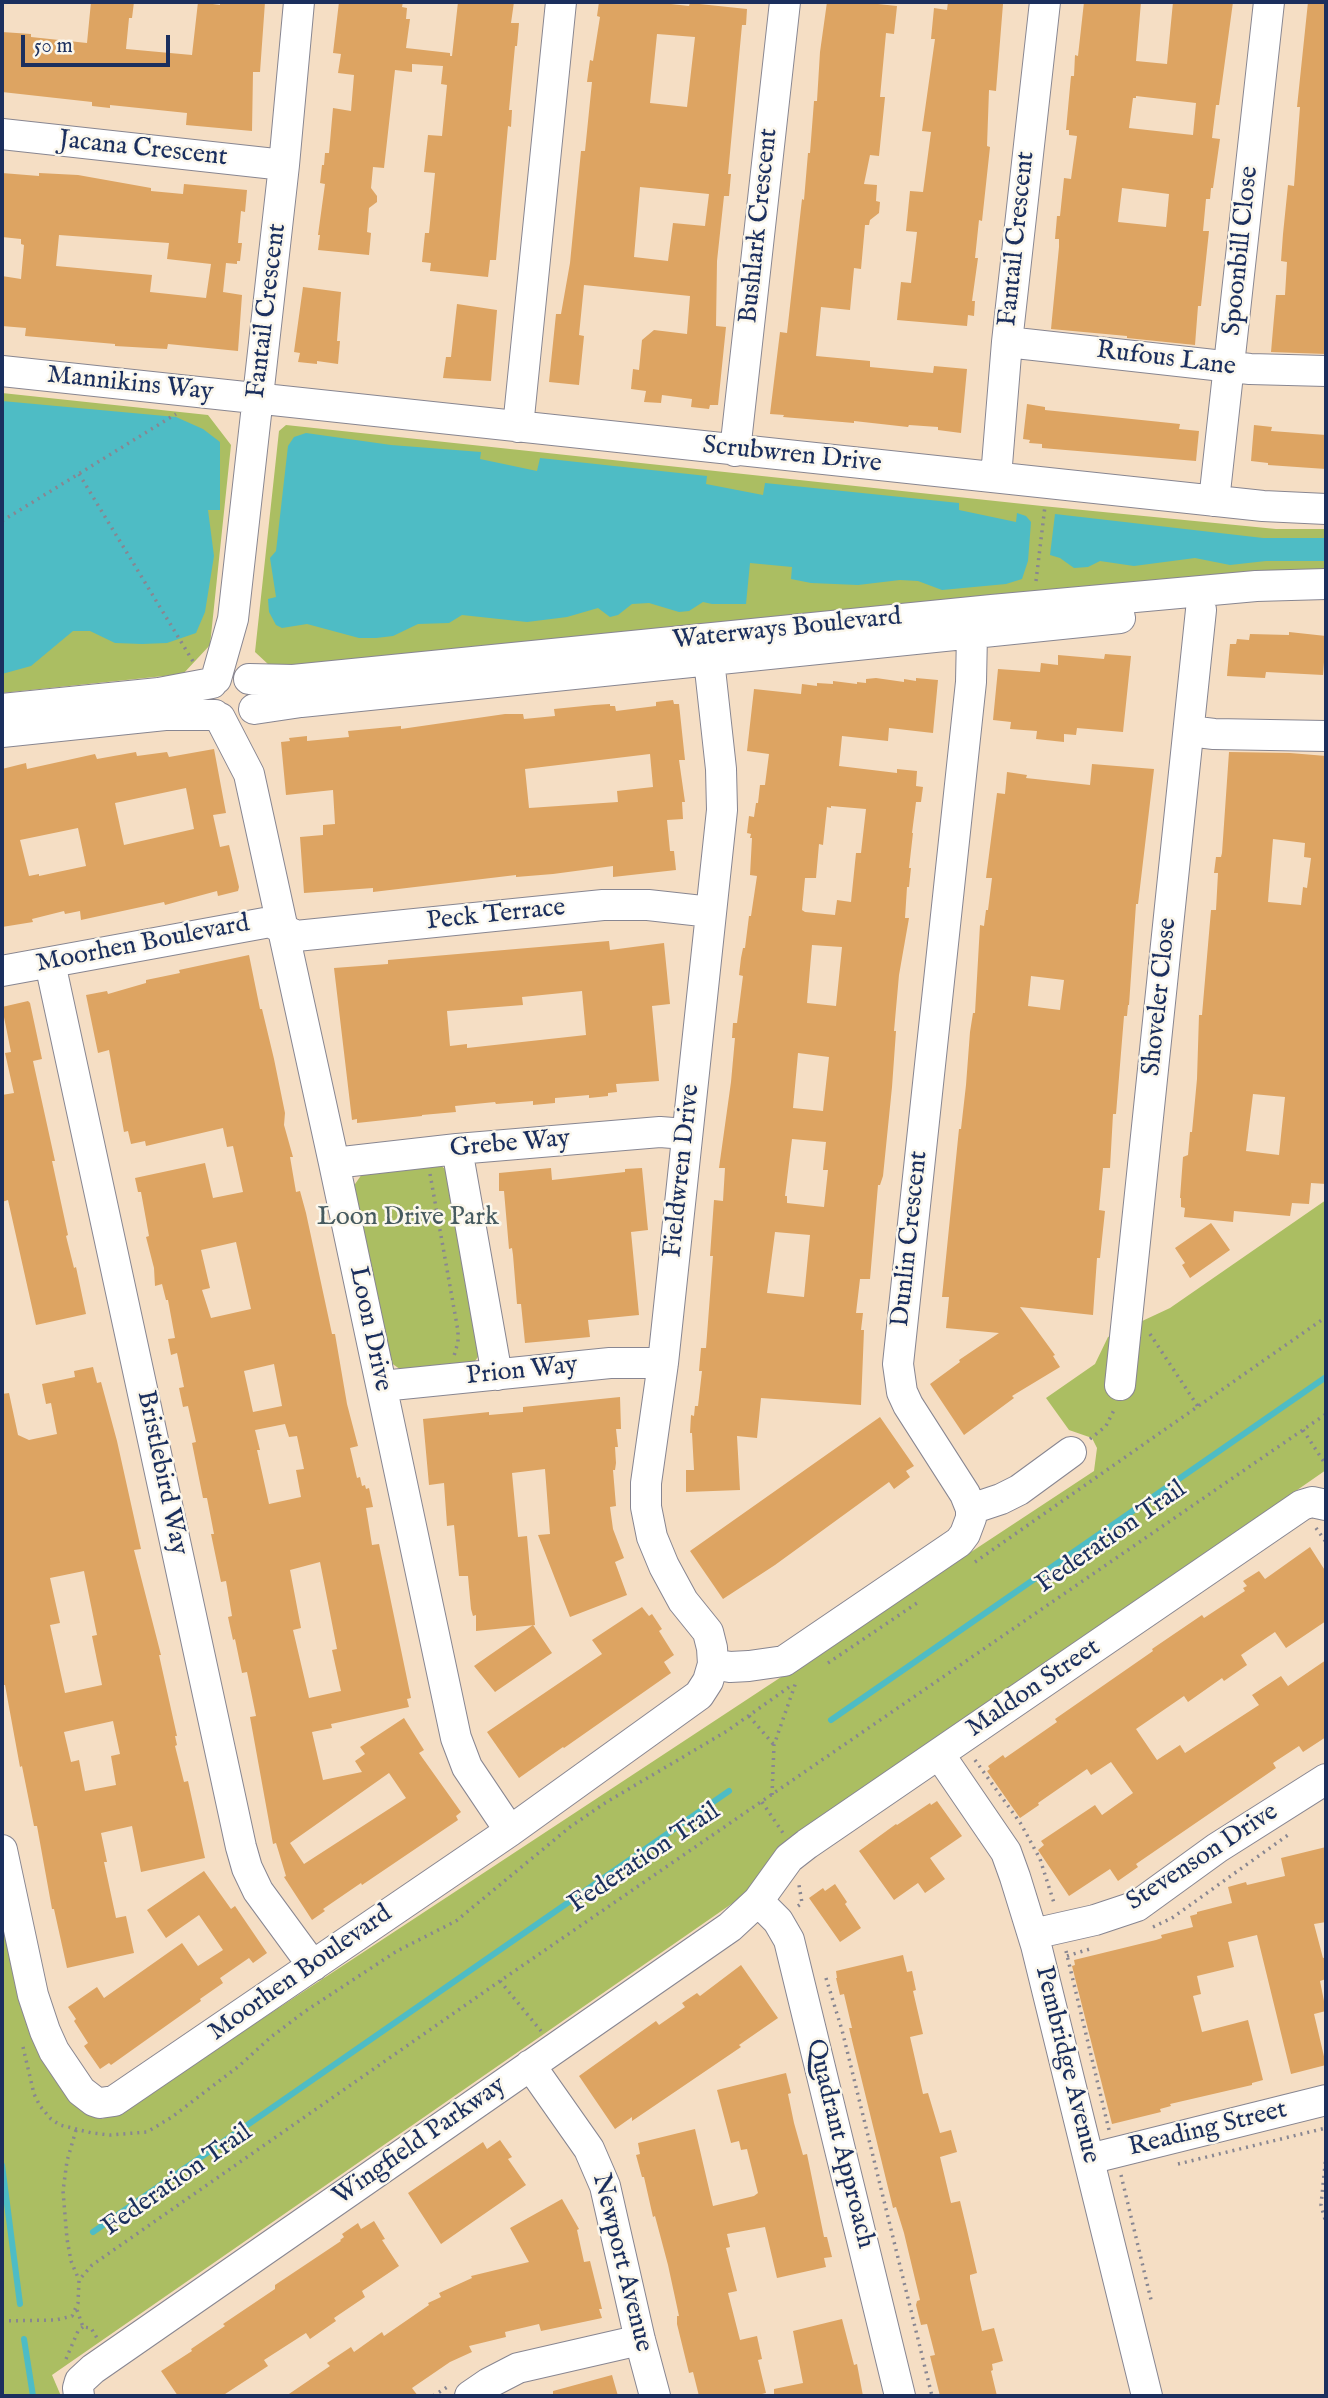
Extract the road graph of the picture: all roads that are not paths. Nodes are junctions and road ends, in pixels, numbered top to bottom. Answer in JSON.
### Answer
{"nodes":[{"id":1,"x":299,"y":2,"type":"edge"},
{"id":2,"x":561,"y":2,"type":"edge"},
{"id":3,"x":785,"y":2,"type":"edge"},
{"id":4,"x":1045,"y":2,"type":"edge"},
{"id":5,"x":1269,"y":2,"type":"edge"},
{"id":6,"x":2,"y":134,"type":"edge"},
{"id":7,"x":284,"y":165,"type":"junction"},
{"id":8,"x":1007,"y":342,"type":"junction"},
{"id":9,"x":1229,"y":367,"type":"junction"},
{"id":10,"x":2,"y":371,"type":"edge"},
{"id":11,"x":1326,"y":371,"type":"edge"},
{"id":12,"x":258,"y":399,"type":"junction"},
{"id":13,"x":518,"y":427,"type":"junction"},
{"id":14,"x":735,"y":451,"type":"junction"},
{"id":15,"x":996,"y":477,"type":"junction"},
{"id":16,"x":1214,"y":501,"type":"junction"},
{"id":17,"x":1326,"y":509,"type":"edge"},
{"id":18,"x":1326,"y":584,"type":"edge"},
{"id":19,"x":1326,"y":605,"type":"edge"},
{"id":20,"x":1201,"y":610,"type":"junction"},
{"id":21,"x":233,"y":620,"type":"junction"},
{"id":22,"x":972,"y":634,"type":"junction"},
{"id":23,"x":709,"y":660,"type":"junction"},
{"id":24,"x":208,"y":676,"type":"junction"},
{"id":25,"x":248,"y":678,"type":"junction"},
{"id":26,"x":2,"y":709,"type":"edge"},
{"id":27,"x":253,"y":711,"type":"junction"},
{"id":28,"x":217,"y":717,"type":"junction"},
{"id":29,"x":1189,"y":731,"type":"junction"},
{"id":30,"x":2,"y":732,"type":"edge"},
{"id":31,"x":1326,"y":736,"type":"edge"},
{"id":32,"x":249,"y":774,"type":"junction"},
{"id":33,"x":711,"y":912,"type":"junction"},
{"id":34,"x":283,"y":930,"type":"junction"},
{"id":35,"x":50,"y":963,"type":"junction"},
{"id":36,"x":2,"y":971,"type":"edge"},
{"id":37,"x":686,"y":1134,"type":"junction"},
{"id":38,"x":457,"y":1149,"type":"junction"},
{"id":39,"x":334,"y":1163,"type":"junction"},
{"id":40,"x":663,"y":1363,"type":"junction"},
{"id":41,"x":497,"y":1375,"type":"junction"},
{"id":42,"x":1120,"y":1385,"type":"road end"},
{"id":43,"x":382,"y":1386,"type":"junction"},
{"id":44,"x":1070,"y":1452,"type":"road end"},
{"id":45,"x":971,"y":1508,"type":"junction"},
{"id":46,"x":1318,"y":1513,"type":"edge"},
{"id":47,"x":713,"y":1664,"type":"junction"},
{"id":48,"x":939,"y":1754,"type":"junction"},
{"id":49,"x":1326,"y":1779,"type":"edge"},
{"id":50,"x":510,"y":1830,"type":"junction"},
{"id":51,"x":2,"y":1850,"type":"edge"},
{"id":52,"x":758,"y":1901,"type":"junction"},
{"id":53,"x":1033,"y":1934,"type":"junction"},
{"id":54,"x":313,"y":1966,"type":"junction"},
{"id":55,"x":530,"y":2065,"type":"junction"},
{"id":56,"x":1326,"y":2100,"type":"edge"},
{"id":57,"x":1089,"y":2159,"type":"junction"},
{"id":58,"x":640,"y":2340,"type":"junction"},
{"id":59,"x":79,"y":2389,"type":"edge"},
{"id":60,"x":470,"y":2396,"type":"edge"},
{"id":61,"x":655,"y":2396,"type":"edge"},
{"id":62,"x":900,"y":2396,"type":"edge"},
{"id":63,"x":1147,"y":2396,"type":"edge"}],
"edges":[{"from":1,"to":7,"type":"street","name":"Fantail Crescent"},
{"from":2,"to":13,"type":"street"},
{"from":3,"to":14,"type":"street","name":"Bushlark Crescent"},
{"from":4,"to":8,"type":"street","name":"Fantail Crescent"},
{"from":5,"to":9,"type":"street","name":"Spoonbill Close"},
{"from":6,"to":7,"type":"street","name":"Jacana Crescent"},
{"from":7,"to":12,"type":"street","name":"Fantail Crescent"},
{"from":8,"to":9,"type":"street","name":"Rufous Lane"},
{"from":8,"to":15,"type":"street","name":"Fantail Crescent"},
{"from":9,"to":11,"type":"street","name":"Rufous Lane"},
{"from":9,"to":16,"type":"street","name":"Spoonbill Close"},
{"from":10,"to":12,"type":"street","name":"Mannikins Way"},
{"from":12,"to":13,"type":"street","name":"Scrubwren Drive"},
{"from":12,"to":21,"type":"street","name":"Fantail Crescent"},
{"from":13,"to":14,"type":"street","name":"Scrubwren Drive"},
{"from":14,"to":15,"type":"street","name":"Scrubwren Drive"},
{"from":15,"to":16,"type":"street","name":"Scrubwren Drive"},
{"from":16,"to":17,"type":"street","name":"Scrubwren Drive"},
{"from":18,"to":25,"type":"street","name":"Waterways Boulevard"},
{"from":19,"to":20,"type":"street","name":"Waterways Boulevard"},
{"from":20,"to":22,"type":"street","name":"Waterways Boulevard"},
{"from":20,"to":29,"type":"street","name":"Shoveler Close"},
{"from":21,"to":24,"type":"street","name":"Fantail Crescent"},
{"from":21,"to":25,"type":"street","name":"Fantail Crescent"},
{"from":22,"to":23,"type":"street","name":"Waterways Boulevard"},
{"from":22,"to":45,"type":"street","name":"Dunlin Crescent"},
{"from":23,"to":27,"type":"street","name":"Waterways Boulevard"},
{"from":23,"to":33,"type":"street","name":"Fieldwren Drive"},
{"from":24,"to":25,"type":"street"},
{"from":24,"to":26,"type":"street"},
{"from":24,"to":28,"type":"street"},
{"from":25,"to":27,"type":"street"},
{"from":27,"to":28,"type":"street"},
{"from":27,"to":32,"type":"street","name":"Loon Drive"},
{"from":28,"to":30,"type":"street"},
{"from":28,"to":32,"type":"street","name":"Loon Drive"},
{"from":29,"to":31,"type":"street"},
{"from":29,"to":42,"type":"street","name":"Shoveler Close"},
{"from":32,"to":34,"type":"street","name":"Loon Drive"},
{"from":33,"to":34,"type":"street","name":"Peck Terrace"},
{"from":33,"to":37,"type":"street","name":"Fieldwren Drive"},
{"from":34,"to":35,"type":"street","name":"Moorhen Boulevard"},
{"from":34,"to":39,"type":"street","name":"Loon Drive"},
{"from":35,"to":36,"type":"street","name":"Moorhen Boulevard"},
{"from":35,"to":54,"type":"street","name":"Bristlebird Way"},
{"from":37,"to":38,"type":"street","name":"Grebe Way"},
{"from":37,"to":40,"type":"street","name":"Fieldwren Drive"},
{"from":38,"to":39,"type":"street","name":"Grebe Way"},
{"from":38,"to":41,"type":"street"},
{"from":39,"to":43,"type":"street","name":"Loon Drive"},
{"from":40,"to":41,"type":"street","name":"Prion Way"},
{"from":40,"to":47,"type":"street","name":"Fieldwren Drive"},
{"from":41,"to":43,"type":"street","name":"Prion Way"},
{"from":43,"to":50,"type":"street","name":"Loon Drive"},
{"from":44,"to":45,"type":"street"},
{"from":45,"to":47,"type":"street"},
{"from":46,"to":48,"type":"street","name":"Maldon Street"},
{"from":47,"to":50,"type":"street","name":"Moorhen Boulevard"},
{"from":48,"to":52,"type":"street","name":"Maldon Street"},
{"from":48,"to":53,"type":"street","name":"Pembridge Avenue"},
{"from":49,"to":53,"type":"street","name":"Stevenson Drive"},
{"from":50,"to":54,"type":"street","name":"Moorhen Boulevard"},
{"from":51,"to":54,"type":"street","name":"Moorhen Boulevard"},
{"from":52,"to":55,"type":"street","name":"Wingfield Parkway"},
{"from":52,"to":62,"type":"street","name":"Quadrant Approach"},
{"from":53,"to":57,"type":"street","name":"Pembridge Avenue"},
{"from":55,"to":58,"type":"street","name":"Newport Avenue"},
{"from":55,"to":59,"type":"street","name":"Wingfield Parkway"},
{"from":56,"to":57,"type":"street","name":"Reading Street"},
{"from":57,"to":63,"type":"street","name":"Pembridge Avenue"},
{"from":58,"to":60,"type":"street"},
{"from":58,"to":61,"type":"street","name":"Newport Avenue"}]}
